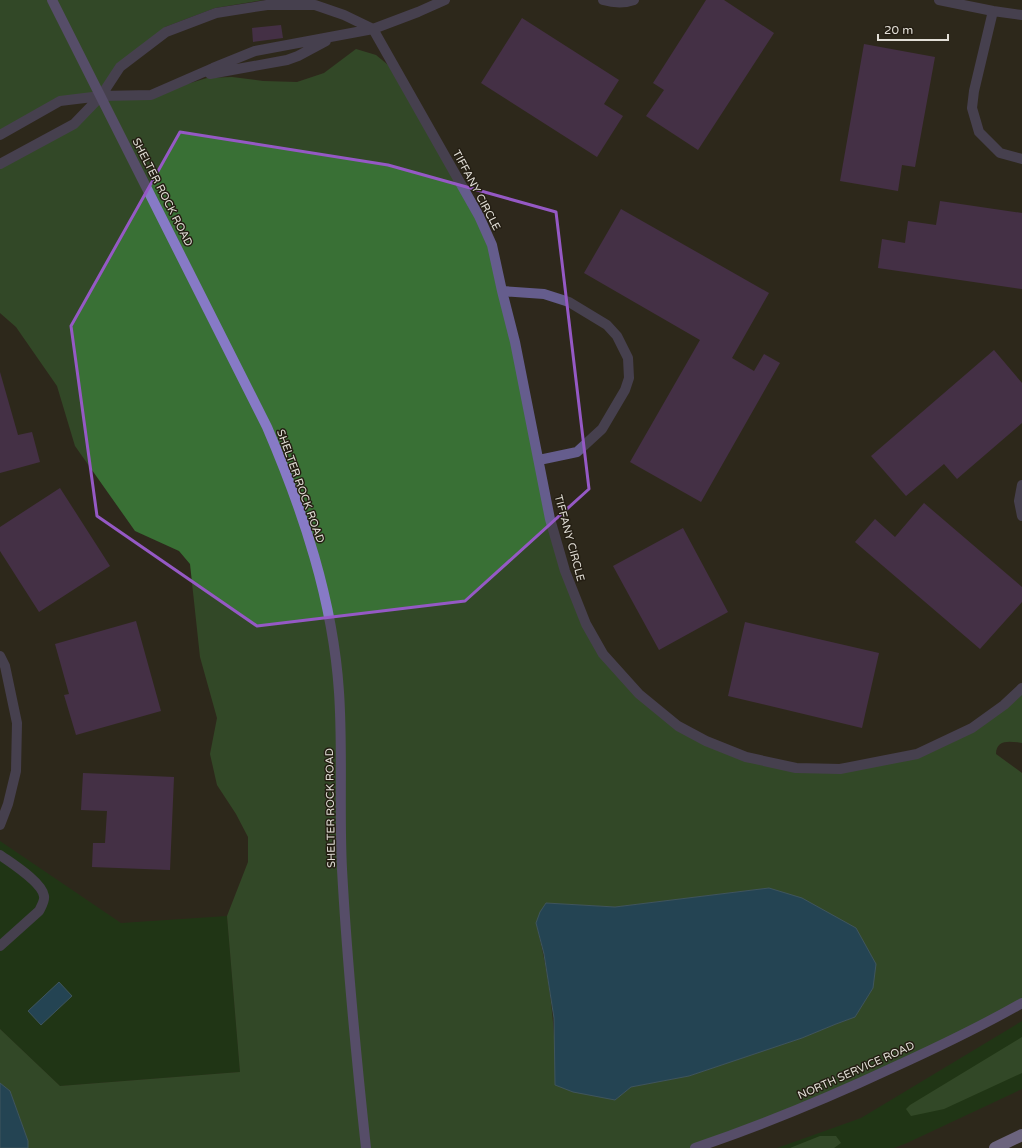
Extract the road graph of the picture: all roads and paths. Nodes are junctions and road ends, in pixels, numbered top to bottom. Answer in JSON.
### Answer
{"nodes":[{"id":1,"x":52,"y":0,"type":"edge"},
{"id":2,"x":445,"y":0,"type":"edge"},
{"id":3,"x":602,"y":0,"type":"edge"},
{"id":4,"x":634,"y":0,"type":"edge"},
{"id":5,"x":939,"y":0,"type":"edge"},
{"id":6,"x":993,"y":11,"type":"junction"},
{"id":7,"x":1022,"y":15,"type":"edge"},
{"id":8,"x":373,"y":29,"type":"junction"},
{"id":9,"x":336,"y":36,"type":"junction"},
{"id":10,"x":194,"y":76,"type":"junction"},
{"id":11,"x":101,"y":96,"type":"junction"},
{"id":12,"x":0,"y":135,"type":"edge"},
{"id":13,"x":1022,"y":159,"type":"edge"},
{"id":14,"x":0,"y":164,"type":"edge"},
{"id":15,"x":502,"y":291,"type":"junction"},
{"id":16,"x":539,"y":460,"type":"junction"},
{"id":17,"x":1022,"y":484,"type":"edge"},
{"id":18,"x":1022,"y":516,"type":"edge"},
{"id":19,"x":0,"y":656,"type":"edge"},
{"id":20,"x":1022,"y":688,"type":"edge"},
{"id":21,"x":0,"y":825,"type":"edge"},
{"id":22,"x":0,"y":855,"type":"edge"},
{"id":23,"x":0,"y":946,"type":"edge"},
{"id":24,"x":1022,"y":1003,"type":"edge"},
{"id":25,"x":1022,"y":1135,"type":"edge"},
{"id":26,"x":366,"y":1148,"type":"edge"},
{"id":27,"x":695,"y":1148,"type":"edge"},
{"id":28,"x":995,"y":1148,"type":"edge"}],
"edges":[{"from":1,"to":11,"type":"main road","name":"SHELTER ROCK ROAD"},
{"from":2,"to":8,"type":"street"},
{"from":3,"to":4,"type":"street"},
{"from":5,"to":6,"type":"street"},
{"from":6,"to":7,"type":"street"},
{"from":6,"to":13,"type":"street"},
{"from":8,"to":9,"type":"street"},
{"from":8,"to":11,"type":"street"},
{"from":8,"to":15,"type":"street","name":"TIFFANY CIRCLE"},
{"from":9,"to":10,"type":"street"},
{"from":9,"to":10,"type":"street"},
{"from":10,"to":11,"type":"street"},
{"from":11,"to":12,"type":"street"},
{"from":11,"to":14,"type":"street"},
{"from":11,"to":26,"type":"main road","name":"SHELTER ROCK ROAD"},
{"from":15,"to":16,"type":"street","name":"TIFFANY CIRCLE"},
{"from":15,"to":16,"type":"street"},
{"from":16,"to":20,"type":"street","name":"TIFFANY CIRCLE"},
{"from":17,"to":18,"type":"street"},
{"from":19,"to":21,"type":"street"},
{"from":22,"to":23,"type":"street"},
{"from":24,"to":27,"type":"main road","name":"NORTH SERVICE ROAD"},
{"from":25,"to":28,"type":"highway"}]}
